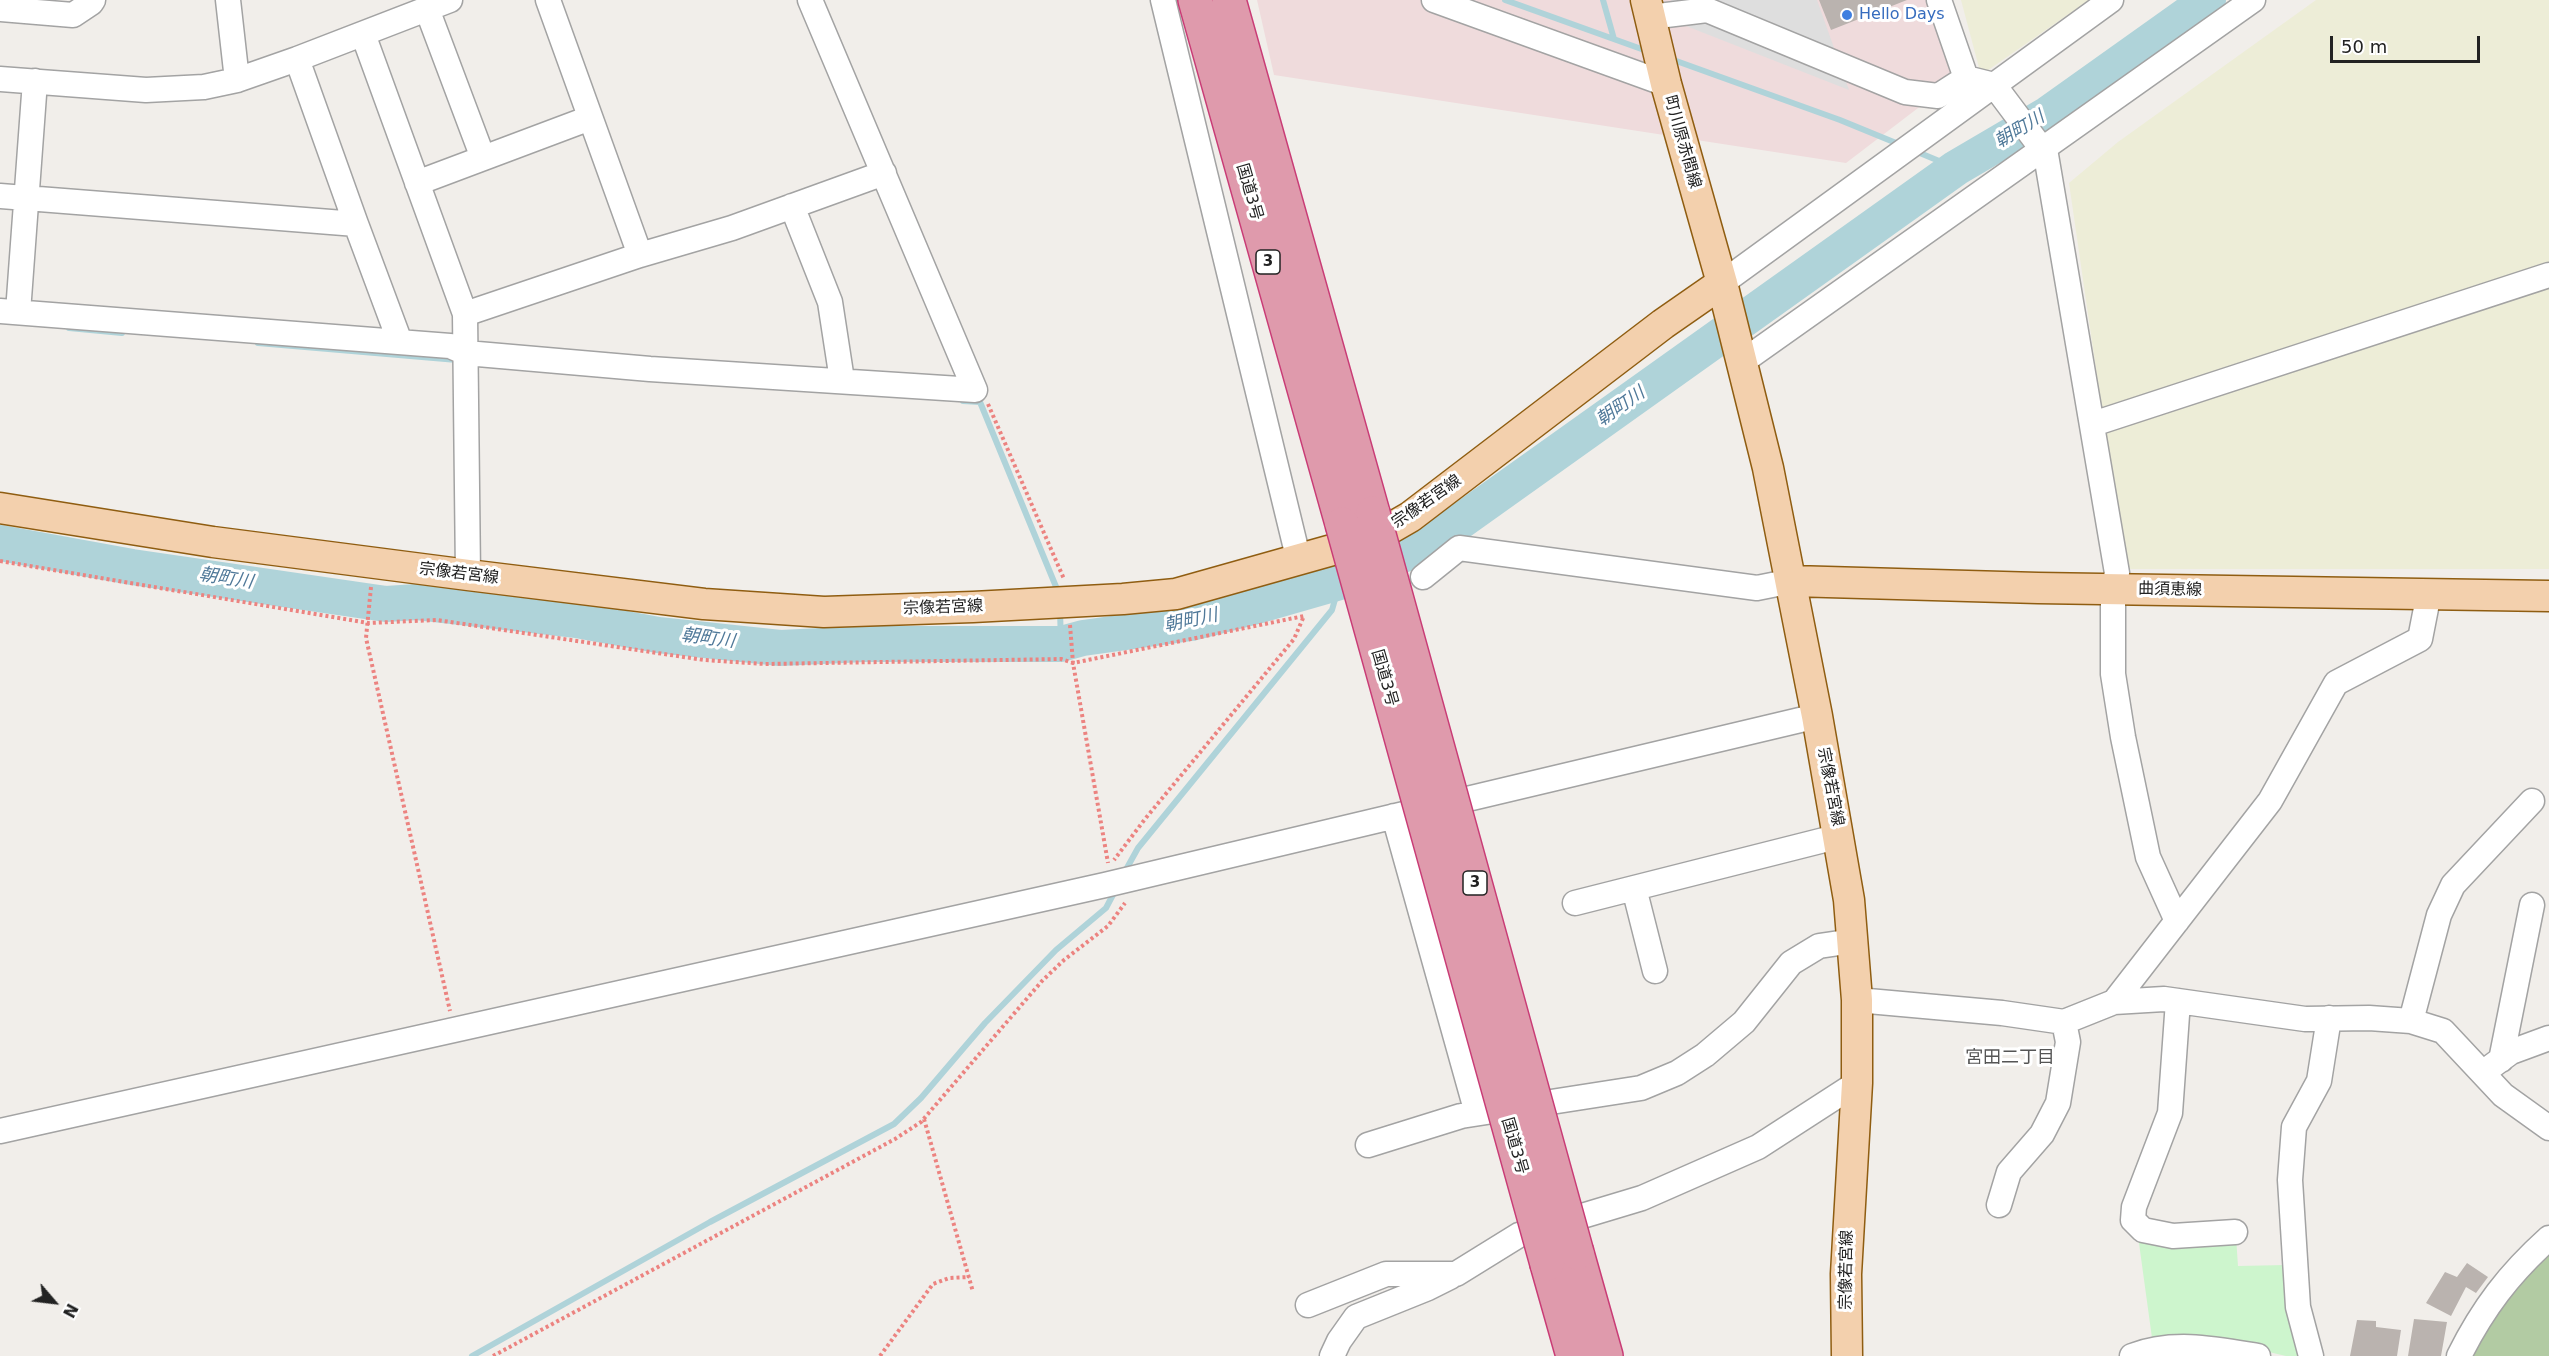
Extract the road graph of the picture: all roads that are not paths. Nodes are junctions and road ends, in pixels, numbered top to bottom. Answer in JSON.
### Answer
{"nodes":[{"id":1,"x":93,"y":0,"type":"edge"},
{"id":2,"x":228,"y":0,"type":"edge"},
{"id":3,"x":450,"y":0,"type":"edge"},
{"id":4,"x":548,"y":0,"type":"edge"},
{"id":5,"x":810,"y":0,"type":"edge"},
{"id":6,"x":1163,"y":0,"type":"edge"},
{"id":7,"x":1195,"y":0,"type":"edge"},
{"id":8,"x":1229,"y":0,"type":"edge"},
{"id":9,"x":1434,"y":0,"type":"edge"},
{"id":10,"x":1939,"y":0,"type":"edge"},
{"id":11,"x":2111,"y":0,"type":"edge"},
{"id":12,"x":2253,"y":0,"type":"edge"},
{"id":13,"x":0,"y":9,"type":"edge"},
{"id":14,"x":427,"y":9,"type":"junction"},
{"id":15,"x":1648,"y":9,"type":"edge"},
{"id":16,"x":363,"y":34,"type":"junction"},
{"id":17,"x":297,"y":59,"type":"junction"},
{"id":18,"x":1966,"y":78,"type":"junction"},
{"id":19,"x":0,"y":79,"type":"edge"},
{"id":20,"x":237,"y":80,"type":"junction"},
{"id":21,"x":35,"y":81,"type":"junction"},
{"id":22,"x":1666,"y":84,"type":"junction"},
{"id":23,"x":1994,"y":85,"type":"junction"},
{"id":24,"x":590,"y":118,"type":"junction"},
{"id":25,"x":2044,"y":149,"type":"junction"},
{"id":26,"x":483,"y":158,"type":"junction"},
{"id":27,"x":884,"y":173,"type":"junction"},
{"id":28,"x":417,"y":183,"type":"junction"},
{"id":29,"x":0,"y":196,"type":"edge"},
{"id":30,"x":26,"y":198,"type":"junction"},
{"id":31,"x":792,"y":206,"type":"junction"},
{"id":32,"x":356,"y":224,"type":"junction"},
{"id":33,"x":640,"y":255,"type":"junction"},
{"id":34,"x":2549,"y":275,"type":"edge"},
{"id":35,"x":1722,"y":283,"type":"junction"},
{"id":36,"x":9,"y":311,"type":"edge"},
{"id":37,"x":465,"y":314,"type":"junction"},
{"id":38,"x":400,"y":342,"type":"junction"},
{"id":39,"x":466,"y":353,"type":"junction"},
{"id":40,"x":1742,"y":362,"type":"junction"},
{"id":41,"x":842,"y":380,"type":"junction"},
{"id":42,"x":2093,"y":424,"type":"junction"},
{"id":43,"x":0,"y":508,"type":"edge"},
{"id":44,"x":1299,"y":561,"type":"junction"},
{"id":45,"x":468,"y":575,"type":"junction"},
{"id":46,"x":1423,"y":577,"type":"dead end"},
{"id":47,"x":1792,"y":581,"type":"junction"},
{"id":48,"x":2113,"y":589,"type":"junction"},
{"id":49,"x":2429,"y":593,"type":"junction"},
{"id":50,"x":2549,"y":596,"type":"edge"},
{"id":51,"x":1817,"y":716,"type":"junction"},
{"id":52,"x":2532,"y":801,"type":"dead end"},
{"id":53,"x":1394,"y":816,"type":"junction"},
{"id":54,"x":1840,"y":836,"type":"junction"},
{"id":55,"x":1634,"y":888,"type":"junction"},
{"id":56,"x":1575,"y":903,"type":"dead end"},
{"id":57,"x":2532,"y":905,"type":"dead end"},
{"id":58,"x":2177,"y":921,"type":"junction"},
{"id":59,"x":1853,"y":941,"type":"junction"},
{"id":60,"x":1654,"y":971,"type":"dead end"},
{"id":61,"x":1857,"y":1000,"type":"junction"},
{"id":62,"x":2178,"y":1001,"type":"junction"},
{"id":63,"x":2114,"y":1002,"type":"junction"},
{"id":64,"x":2329,"y":1018,"type":"junction"},
{"id":65,"x":2411,"y":1021,"type":"junction"},
{"id":66,"x":2064,"y":1022,"type":"junction"},
{"id":67,"x":2549,"y":1038,"type":"edge"},
{"id":68,"x":2492,"y":1066,"type":"junction"},
{"id":69,"x":1857,"y":1083,"type":"junction"},
{"id":70,"x":1477,"y":1113,"type":"junction"},
{"id":71,"x":2549,"y":1128,"type":"edge"},
{"id":72,"x":0,"y":1131,"type":"edge"},
{"id":73,"x":1368,"y":1145,"type":"dead end"},
{"id":74,"x":1999,"y":1205,"type":"dead end"},
{"id":75,"x":2235,"y":1232,"type":"dead end"},
{"id":76,"x":2549,"y":1238,"type":"edge"},
{"id":77,"x":1455,"y":1274,"type":"junction"},
{"id":78,"x":1308,"y":1305,"type":"dead end"},
{"id":79,"x":1332,"y":1356,"type":"edge"},
{"id":80,"x":1573,"y":1356,"type":"edge"},
{"id":81,"x":1606,"y":1356,"type":"edge"},
{"id":82,"x":1846,"y":1356,"type":"edge"},
{"id":83,"x":2132,"y":1356,"type":"edge"},
{"id":84,"x":2258,"y":1356,"type":"edge"},
{"id":85,"x":2311,"y":1356,"type":"edge"},
{"id":86,"x":2459,"y":1356,"type":"edge"}],
"edges":[{"from":1,"to":13,"type":"street"},
{"from":2,"to":20,"type":"street"},
{"from":3,"to":14,"type":"street"},
{"from":4,"to":24,"type":"street"},
{"from":5,"to":27,"type":"street"},
{"from":6,"to":44,"type":"street"},
{"from":7,"to":80,"type":"highway","name":"国道3号","number":"3","bridge":true},
{"from":8,"to":81,"type":"highway","name":"国道3号","number":"3","bridge":true},
{"from":9,"to":22,"type":"street"},
{"from":10,"to":18,"type":"street"},
{"from":11,"to":23,"type":"street"},
{"from":12,"to":25,"type":"street"},
{"from":14,"to":16,"type":"street"},
{"from":14,"to":26,"type":"street"},
{"from":15,"to":18,"type":"street"},
{"from":15,"to":22,"type":"main road","name":"町川原赤間線"},
{"from":16,"to":17,"type":"street"},
{"from":16,"to":28,"type":"street"},
{"from":17,"to":20,"type":"street"},
{"from":17,"to":32,"type":"street"},
{"from":18,"to":23,"type":"street"},
{"from":19,"to":21,"type":"street"},
{"from":20,"to":21,"type":"street"},
{"from":21,"to":30,"type":"street"},
{"from":22,"to":35,"type":"main road","name":"町川原赤間線"},
{"from":23,"to":25,"type":"street"},
{"from":23,"to":35,"type":"street"},
{"from":24,"to":26,"type":"street"},
{"from":24,"to":33,"type":"street"},
{"from":25,"to":40,"type":"street"},
{"from":25,"to":42,"type":"street"},
{"from":26,"to":28,"type":"street"},
{"from":27,"to":31,"type":"street"},
{"from":27,"to":41,"type":"street"},
{"from":28,"to":37,"type":"street"},
{"from":29,"to":30,"type":"street"},
{"from":30,"to":32,"type":"street"},
{"from":30,"to":36,"type":"street"},
{"from":31,"to":33,"type":"street"},
{"from":31,"to":41,"type":"street"},
{"from":32,"to":38,"type":"street"},
{"from":33,"to":37,"type":"street"},
{"from":34,"to":42,"type":"street"},
{"from":35,"to":40,"type":"main road","name":"宗像若宮線"},
{"from":35,"to":44,"type":"main road","name":"宗像若宮線"},
{"from":36,"to":38,"type":"street"},
{"from":37,"to":39,"type":"street"},
{"from":38,"to":39,"type":"street"},
{"from":39,"to":41,"type":"street"},
{"from":39,"to":45,"type":"street"},
{"from":40,"to":47,"type":"main road","name":"宗像若宮線"},
{"from":42,"to":48,"type":"street"},
{"from":43,"to":45,"type":"main road","name":"宗像若宮線"},
{"from":44,"to":45,"type":"main road","name":"宗像若宮線"},
{"from":46,"to":47,"type":"street"},
{"from":47,"to":48,"type":"main road","name":"曲須恵線"},
{"from":47,"to":51,"type":"main road","name":"宗像若宮線"},
{"from":48,"to":49,"type":"main road","name":"曲須恵線"},
{"from":48,"to":58,"type":"street"},
{"from":49,"to":50,"type":"main road","name":"曲須恵線"},
{"from":49,"to":58,"type":"street"},
{"from":51,"to":53,"type":"street"},
{"from":51,"to":54,"type":"main road","name":"宗像若宮線"},
{"from":52,"to":65,"type":"street"},
{"from":53,"to":70,"type":"street"},
{"from":53,"to":72,"type":"street"},
{"from":54,"to":55,"type":"street"},
{"from":54,"to":59,"type":"main road","name":"宗像若宮線"},
{"from":55,"to":56,"type":"street"},
{"from":55,"to":60,"type":"street"},
{"from":57,"to":68,"type":"street"},
{"from":58,"to":63,"type":"street"},
{"from":59,"to":61,"type":"main road","name":"宗像若宮線"},
{"from":59,"to":70,"type":"street"},
{"from":61,"to":66,"type":"street"},
{"from":61,"to":69,"type":"main road","name":"宗像若宮線"},
{"from":62,"to":63,"type":"street"},
{"from":62,"to":64,"type":"street"},
{"from":62,"to":75,"type":"street"},
{"from":63,"to":66,"type":"street"},
{"from":64,"to":65,"type":"street"},
{"from":64,"to":85,"type":"street"},
{"from":65,"to":68,"type":"street"},
{"from":66,"to":74,"type":"street"},
{"from":67,"to":68,"type":"street"},
{"from":68,"to":71,"type":"street"},
{"from":69,"to":77,"type":"street"},
{"from":69,"to":82,"type":"main road","name":"宗像若宮線"},
{"from":70,"to":73,"type":"street"},
{"from":76,"to":86,"type":"street"},
{"from":77,"to":78,"type":"street"},
{"from":77,"to":79,"type":"street"},
{"from":83,"to":84,"type":"street"}]}
